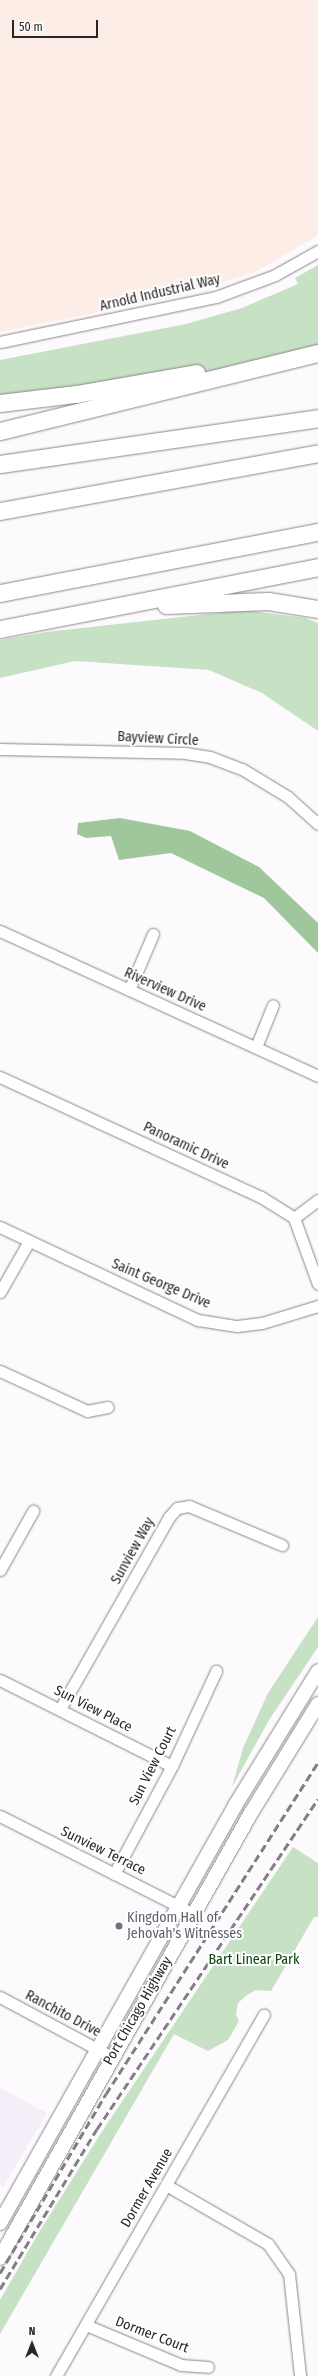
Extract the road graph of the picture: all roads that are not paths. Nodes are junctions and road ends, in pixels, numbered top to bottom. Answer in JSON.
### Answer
{"nodes":[{"id":1,"x":318,"y":250,"type":"edge"},
{"id":2,"x":0,"y":342,"type":"edge"},
{"id":3,"x":318,"y":353,"type":"edge"},
{"id":4,"x":0,"y":403,"type":"edge"},
{"id":5,"x":318,"y":418,"type":"edge"},
{"id":6,"x":0,"y":431,"type":"edge"},
{"id":7,"x":318,"y":453,"type":"edge"},
{"id":8,"x":0,"y":464,"type":"edge"},
{"id":9,"x":0,"y":512,"type":"edge"},
{"id":10,"x":318,"y":532,"type":"edge"},
{"id":11,"x":318,"y":567,"type":"edge"},
{"id":12,"x":0,"y":593,"type":"edge"},
{"id":13,"x":318,"y":609,"type":"edge"},
{"id":14,"x":4,"y":628,"type":"edge"},
{"id":15,"x":0,"y":749,"type":"edge"},
{"id":16,"x":318,"y":824,"type":"edge"},
{"id":17,"x":0,"y":931,"type":"edge"},
{"id":18,"x":153,"y":934,"type":"dead end"},
{"id":19,"x":129,"y":990,"type":"junction"},
{"id":20,"x":273,"y":1005,"type":"dead end"},
{"id":21,"x":256,"y":1047,"type":"junction"},
{"id":22,"x":318,"y":1076,"type":"edge"},
{"id":23,"x":0,"y":1077,"type":"edge"},
{"id":24,"x":318,"y":1200,"type":"edge"},
{"id":25,"x":294,"y":1218,"type":"junction"},
{"id":26,"x":0,"y":1227,"type":"edge"},
{"id":27,"x":29,"y":1241,"type":"junction"},
{"id":28,"x":318,"y":1284,"type":"edge"},
{"id":29,"x":0,"y":1292,"type":"edge"},
{"id":30,"x":318,"y":1306,"type":"edge"},
{"id":31,"x":0,"y":1371,"type":"edge"},
{"id":32,"x":108,"y":1407,"type":"dead end"},
{"id":33,"x":33,"y":1511,"type":"dead end"},
{"id":34,"x":282,"y":1545,"type":"dead end"},
{"id":35,"x":0,"y":1570,"type":"edge"},
{"id":36,"x":216,"y":1671,"type":"dead end"},
{"id":37,"x":318,"y":1671,"type":"edge"},
{"id":38,"x":0,"y":1680,"type":"edge"},
{"id":39,"x":318,"y":1704,"type":"edge"},
{"id":40,"x":60,"y":1709,"type":"junction"},
{"id":41,"x":172,"y":1766,"type":"junction"},
{"id":42,"x":0,"y":1816,"type":"edge"},
{"id":43,"x":114,"y":1874,"type":"junction"},
{"id":44,"x":178,"y":1905,"type":"junction"},
{"id":45,"x":194,"y":1914,"type":"junction"},
{"id":46,"x":0,"y":1997,"type":"edge"},
{"id":47,"x":264,"y":2015,"type":"dead end"},
{"id":48,"x":97,"y":2049,"type":"junction"},
{"id":49,"x":112,"y":2057,"type":"junction"},
{"id":50,"x":166,"y":2185,"type":"junction"},
{"id":51,"x":0,"y":2223,"type":"edge"},
{"id":52,"x":0,"y":2258,"type":"edge"},
{"id":53,"x":86,"y":2325,"type":"junction"},
{"id":54,"x":208,"y":2367,"type":"dead end"},
{"id":55,"x":56,"y":2376,"type":"edge"},
{"id":56,"x":300,"y":2376,"type":"edge"}],
"edges":[{"from":1,"to":2,"type":"street","name":"Arnold Industrial Way"},
{"from":3,"to":4,"type":"highway"},
{"from":3,"to":6,"type":"highway"},
{"from":5,"to":8,"type":"highway"},
{"from":7,"to":9,"type":"highway"},
{"from":10,"to":12,"type":"highway"},
{"from":11,"to":14,"type":"highway"},
{"from":13,"to":14,"type":"highway"},
{"from":15,"to":16,"type":"street","name":"Bayview Circle"},
{"from":17,"to":19,"type":"street","name":"Riverview Drive"},
{"from":18,"to":19,"type":"street"},
{"from":19,"to":21,"type":"street","name":"Riverview Drive"},
{"from":20,"to":21,"type":"street"},
{"from":21,"to":22,"type":"street","name":"Riverview Drive"},
{"from":23,"to":25,"type":"street","name":"Panoramic Drive"},
{"from":24,"to":25,"type":"street"},
{"from":25,"to":28,"type":"street"},
{"from":26,"to":27,"type":"street","name":"Saint George Drive"},
{"from":27,"to":29,"type":"street"},
{"from":27,"to":30,"type":"street","name":"Saint George Drive"},
{"from":31,"to":32,"type":"street"},
{"from":33,"to":35,"type":"street"},
{"from":34,"to":40,"type":"street","name":"Sunview Way"},
{"from":36,"to":41,"type":"street","name":"Sun View Court"},
{"from":37,"to":44,"type":"main road","name":"Port Chicago Highway"},
{"from":38,"to":40,"type":"street","name":"Sun View Place"},
{"from":39,"to":45,"type":"main road","name":"Port Chicago Highway"},
{"from":40,"to":41,"type":"street","name":"Sun View Place"},
{"from":41,"to":43,"type":"street","name":"Sun View Court"},
{"from":42,"to":43,"type":"street","name":"Sunview Terrace"},
{"from":43,"to":44,"type":"street","name":"Sunview Terrace"},
{"from":44,"to":45,"type":"street","name":"Sunview Terrace"},
{"from":44,"to":48,"type":"main road","name":"Port Chicago Highway"},
{"from":45,"to":49,"type":"main road","name":"Port Chicago Highway"},
{"from":46,"to":48,"type":"street","name":"Ranchito Drive"},
{"from":47,"to":50,"type":"street","name":"Dormer Avenue"},
{"from":48,"to":49,"type":"street","name":"Ranchito Drive"},
{"from":48,"to":51,"type":"main road","name":"Port Chicago Highway"},
{"from":49,"to":52,"type":"main road","name":"Port Chicago Highway"},
{"from":50,"to":53,"type":"street","name":"Dormer Avenue"},
{"from":50,"to":56,"type":"street"},
{"from":53,"to":54,"type":"street","name":"Dormer Court"},
{"from":53,"to":55,"type":"street","name":"Dormer Avenue"}]}
